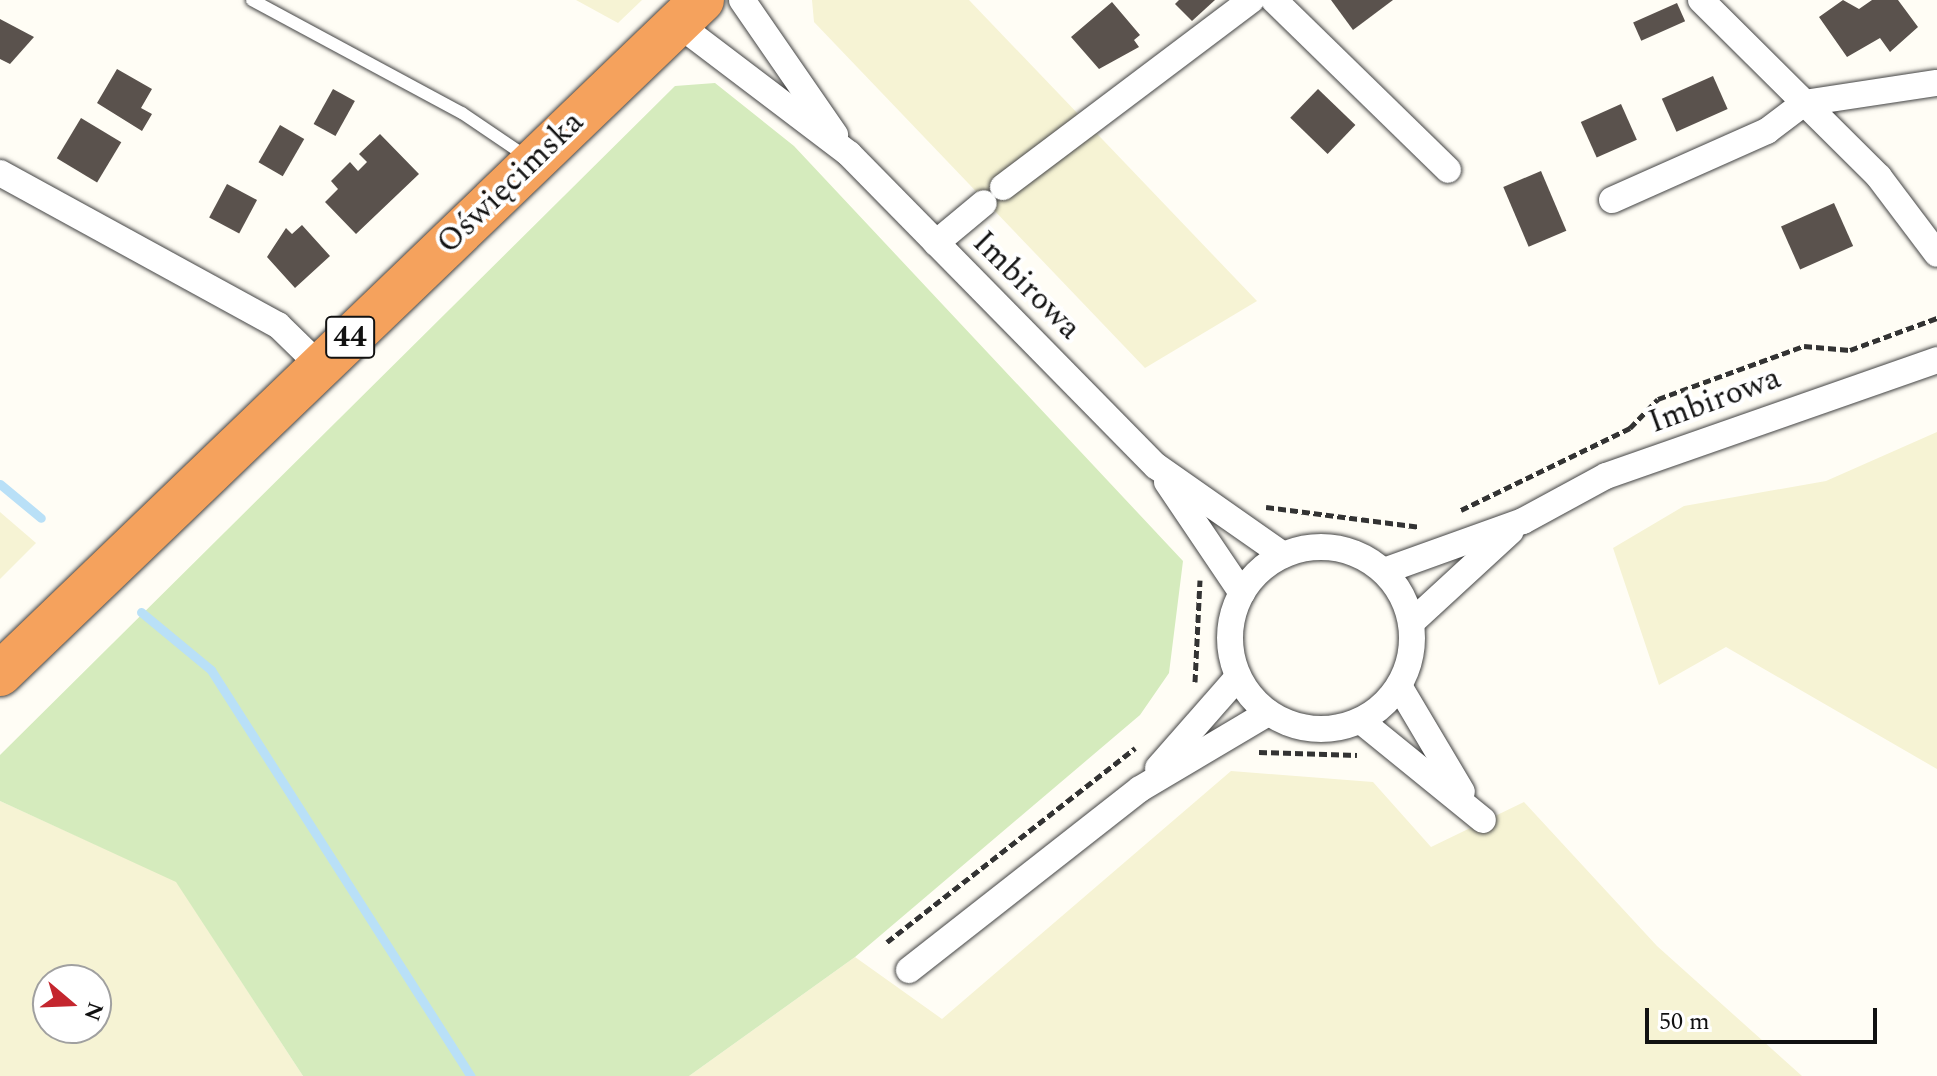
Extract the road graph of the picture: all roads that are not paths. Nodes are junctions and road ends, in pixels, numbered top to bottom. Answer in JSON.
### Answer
{"nodes":[{"id":1,"x":252,"y":0,"type":"edge"},
{"id":2,"x":742,"y":0,"type":"edge"},
{"id":3,"x":1251,"y":0,"type":"edge"},
{"id":4,"x":1274,"y":0,"type":"edge"},
{"id":5,"x":1701,"y":0,"type":"edge"},
{"id":6,"x":690,"y":12,"type":"edge"},
{"id":7,"x":1937,"y":83,"type":"edge"},
{"id":8,"x":1804,"y":103,"type":"junction"},
{"id":9,"x":849,"y":154,"type":"junction"},
{"id":10,"x":533,"y":161,"type":"junction"},
{"id":11,"x":1448,"y":170,"type":"dead end"},
{"id":12,"x":0,"y":173,"type":"edge"},
{"id":13,"x":1612,"y":200,"type":"dead end"},
{"id":14,"x":936,"y":243,"type":"junction"},
{"id":15,"x":1937,"y":254,"type":"edge"},
{"id":16,"x":1937,"y":360,"type":"edge"},
{"id":17,"x":320,"y":366,"type":"junction"},
{"id":18,"x":1156,"y":466,"type":"junction"},
{"id":19,"x":1523,"y":521,"type":"junction"},
{"id":20,"x":1283,"y":555,"type":"junction"},
{"id":21,"x":1384,"y":571,"type":"junction"},
{"id":22,"x":1242,"y":593,"type":"junction"},
{"id":23,"x":1412,"y":622,"type":"junction"},
{"id":24,"x":0,"y":674,"type":"edge"},
{"id":25,"x":1238,"y":677,"type":"junction"},
{"id":26,"x":1399,"y":686,"type":"junction"},
{"id":27,"x":1268,"y":713,"type":"junction"},
{"id":28,"x":1361,"y":721,"type":"junction"},
{"id":29,"x":1140,"y":789,"type":"junction"},
{"id":30,"x":909,"y":970,"type":"dead end"}],
"edges":[{"from":1,"to":10,"type":"lane"},
{"from":2,"to":9,"type":"street","name":"Imbirowa"},
{"from":3,"to":14,"type":"street"},
{"from":4,"to":11,"type":"street"},
{"from":5,"to":8,"type":"street"},
{"from":6,"to":9,"type":"street","name":"Imbirowa"},
{"from":6,"to":10,"type":"highway","name":"Oświęcimska","number":"44"},
{"from":7,"to":8,"type":"street"},
{"from":8,"to":13,"type":"street"},
{"from":8,"to":15,"type":"street"},
{"from":9,"to":14,"type":"street","name":"Imbirowa"},
{"from":10,"to":17,"type":"highway","name":"Oświęcimska","number":"44"},
{"from":12,"to":17,"type":"street"},
{"from":14,"to":18,"type":"street","name":"Imbirowa"},
{"from":16,"to":19,"type":"street","name":"Imbirowa"},
{"from":17,"to":24,"type":"highway","name":"Oświęcimska","number":"44"},
{"from":18,"to":20,"type":"street","name":"Imbirowa"},
{"from":18,"to":22,"type":"street","name":"Imbirowa"},
{"from":19,"to":21,"type":"street","name":"Imbirowa"},
{"from":19,"to":23,"type":"street","name":"Imbirowa"},
{"from":20,"to":21,"type":"street"},
{"from":20,"to":22,"type":"street"},
{"from":21,"to":23,"type":"street"},
{"from":22,"to":25,"type":"street"},
{"from":23,"to":26,"type":"street"},
{"from":25,"to":27,"type":"street"},
{"from":25,"to":29,"type":"street"},
{"from":26,"to":28,"type":"street"},
{"from":26,"to":28,"type":"street"},
{"from":27,"to":28,"type":"street"},
{"from":27,"to":29,"type":"street"},
{"from":29,"to":30,"type":"street"}]}
